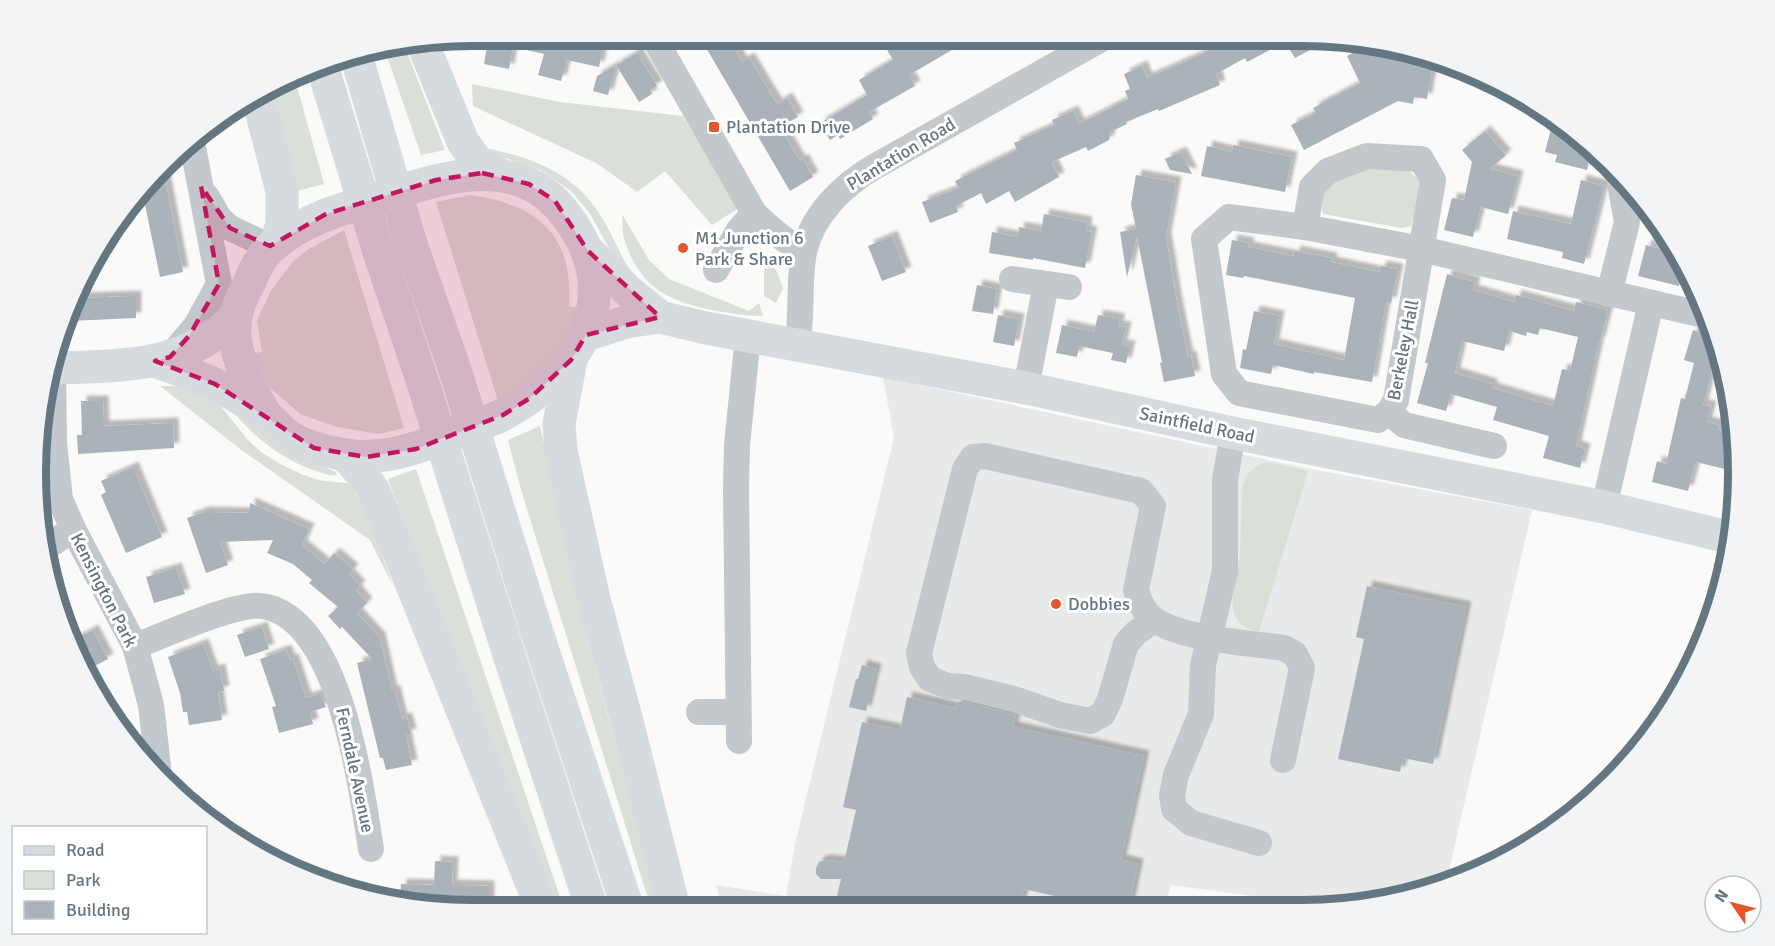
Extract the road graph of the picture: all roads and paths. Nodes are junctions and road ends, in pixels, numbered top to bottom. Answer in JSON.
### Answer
{"nodes":[{"id":1,"x":658,"y":46,"type":"edge"},
{"id":2,"x":1089,"y":46,"type":"edge"},
{"id":3,"x":425,"y":49,"type":"edge"},
{"id":4,"x":358,"y":62,"type":"edge"},
{"id":5,"x":325,"y":73,"type":"edge"},
{"id":6,"x":259,"y":104,"type":"edge"},
{"id":7,"x":194,"y":151,"type":"edge"},
{"id":8,"x":503,"y":176,"type":"junction"},
{"id":9,"x":201,"y":186,"type":"junction"},
{"id":10,"x":1621,"y":190,"type":"edge"},
{"id":11,"x":754,"y":213,"type":"junction"},
{"id":12,"x":1305,"y":227,"type":"junction"},
{"id":13,"x":273,"y":245,"type":"junction"},
{"id":14,"x":1421,"y":249,"type":"junction"},
{"id":15,"x":588,"y":251,"type":"junction"},
{"id":16,"x":804,"y":251,"type":"junction"},
{"id":17,"x":716,"y":270,"type":"dead end"},
{"id":18,"x":1012,"y":279,"type":"dead end"},
{"id":19,"x":1609,"y":294,"type":"junction"},
{"id":20,"x":231,"y":303,"type":"junction"},
{"id":21,"x":1651,"y":303,"type":"junction"},
{"id":22,"x":1697,"y":314,"type":"edge"},
{"id":23,"x":660,"y":316,"type":"junction"},
{"id":24,"x":748,"y":336,"type":"junction"},
{"id":25,"x":797,"y":345,"type":"junction"},
{"id":26,"x":579,"y":348,"type":"junction"},
{"id":27,"x":162,"y":359,"type":"junction"},
{"id":28,"x":60,"y":368,"type":"edge"},
{"id":29,"x":1026,"y":388,"type":"junction"},
{"id":30,"x":52,"y":404,"type":"edge"},
{"id":31,"x":1389,"y":412,"type":"junction"},
{"id":32,"x":265,"y":414,"type":"junction"},
{"id":33,"x":1233,"y":433,"type":"junction"},
{"id":34,"x":1494,"y":446,"type":"dead end"},
{"id":35,"x":345,"y":455,"type":"junction"},
{"id":36,"x":1604,"y":507,"type":"junction"},
{"id":37,"x":73,"y":529,"type":"junction"},
{"id":38,"x":1724,"y":536,"type":"edge"},
{"id":39,"x":53,"y":544,"type":"edge"},
{"id":40,"x":1154,"y":620,"type":"junction"},
{"id":41,"x":1209,"y":637,"type":"junction"},
{"id":42,"x":135,"y":646,"type":"junction"},
{"id":43,"x":699,"y":712,"type":"dead end"},
{"id":44,"x":738,"y":712,"type":"junction"},
{"id":45,"x":739,"y":741,"type":"dead end"},
{"id":46,"x":158,"y":760,"type":"edge"},
{"id":47,"x":1283,"y":760,"type":"dead end"},
{"id":48,"x":1259,"y":843,"type":"dead end"},
{"id":49,"x":371,"y":849,"type":"dead end"},
{"id":50,"x":538,"y":900,"type":"edge"},
{"id":51,"x":589,"y":900,"type":"edge"},
{"id":52,"x":625,"y":900,"type":"edge"},
{"id":53,"x":672,"y":900,"type":"edge"}],
"edges":[{"from":1,"to":11,"type":"street"},
{"from":2,"to":16,"type":"street","name":"Plantation Road"},
{"from":3,"to":8,"type":"main road"},
{"from":4,"to":52,"type":"main road"},
{"from":5,"to":51,"type":"main road"},
{"from":6,"to":13,"type":"main road"},
{"from":7,"to":9,"type":"street"},
{"from":8,"to":13,"type":"main road"},
{"from":8,"to":15,"type":"main road"},
{"from":9,"to":13,"type":"street"},
{"from":9,"to":20,"type":"street"},
{"from":10,"to":19,"type":"street"},
{"from":11,"to":16,"type":"street"},
{"from":11,"to":17,"type":"street"},
{"from":12,"to":14,"type":"street"},
{"from":12,"to":14,"type":"street","name":"Berkeley Hall"},
{"from":12,"to":31,"type":"street"},
{"from":13,"to":20,"type":"main road"},
{"from":14,"to":19,"type":"street"},
{"from":14,"to":31,"type":"street","name":"Berkeley Hall"},
{"from":15,"to":23,"type":"main road","name":"Saintfield Road"},
{"from":15,"to":26,"type":"main road"},
{"from":16,"to":25,"type":"street","name":"Plantation Road"},
{"from":18,"to":29,"type":"street"},
{"from":19,"to":21,"type":"street"},
{"from":20,"to":27,"type":"main road"},
{"from":20,"to":32,"type":"main road"},
{"from":21,"to":22,"type":"street"},
{"from":21,"to":36,"type":"street"},
{"from":23,"to":24,"type":"main road","name":"Saintfield Road"},
{"from":23,"to":26,"type":"main road","name":"Saintfield Road"},
{"from":24,"to":25,"type":"main road","name":"Saintfield Road"},
{"from":24,"to":44,"type":"street"},
{"from":25,"to":29,"type":"main road","name":"Saintfield Road"},
{"from":26,"to":35,"type":"main road"},
{"from":26,"to":53,"type":"main road"},
{"from":27,"to":28,"type":"main road"},
{"from":27,"to":32,"type":"main road"},
{"from":29,"to":33,"type":"main road","name":"Saintfield Road"},
{"from":30,"to":37,"type":"street","name":"Kensington Park"},
{"from":31,"to":34,"type":"street","name":"Berkeley Hall"},
{"from":32,"to":35,"type":"main road"},
{"from":33,"to":36,"type":"main road","name":"Saintfield Road"},
{"from":33,"to":41,"type":"street"},
{"from":35,"to":50,"type":"main road"},
{"from":36,"to":38,"type":"main road","name":"Saintfield Road"},
{"from":37,"to":39,"type":"street"},
{"from":37,"to":42,"type":"street","name":"Kensington Park"},
{"from":40,"to":40,"type":"street"},
{"from":40,"to":41,"type":"street"},
{"from":41,"to":47,"type":"street"},
{"from":41,"to":48,"type":"street"},
{"from":42,"to":46,"type":"street","name":"Kensington Park"},
{"from":42,"to":49,"type":"street","name":"Ferndale Avenue"},
{"from":43,"to":44,"type":"street"},
{"from":44,"to":45,"type":"street"}]}
